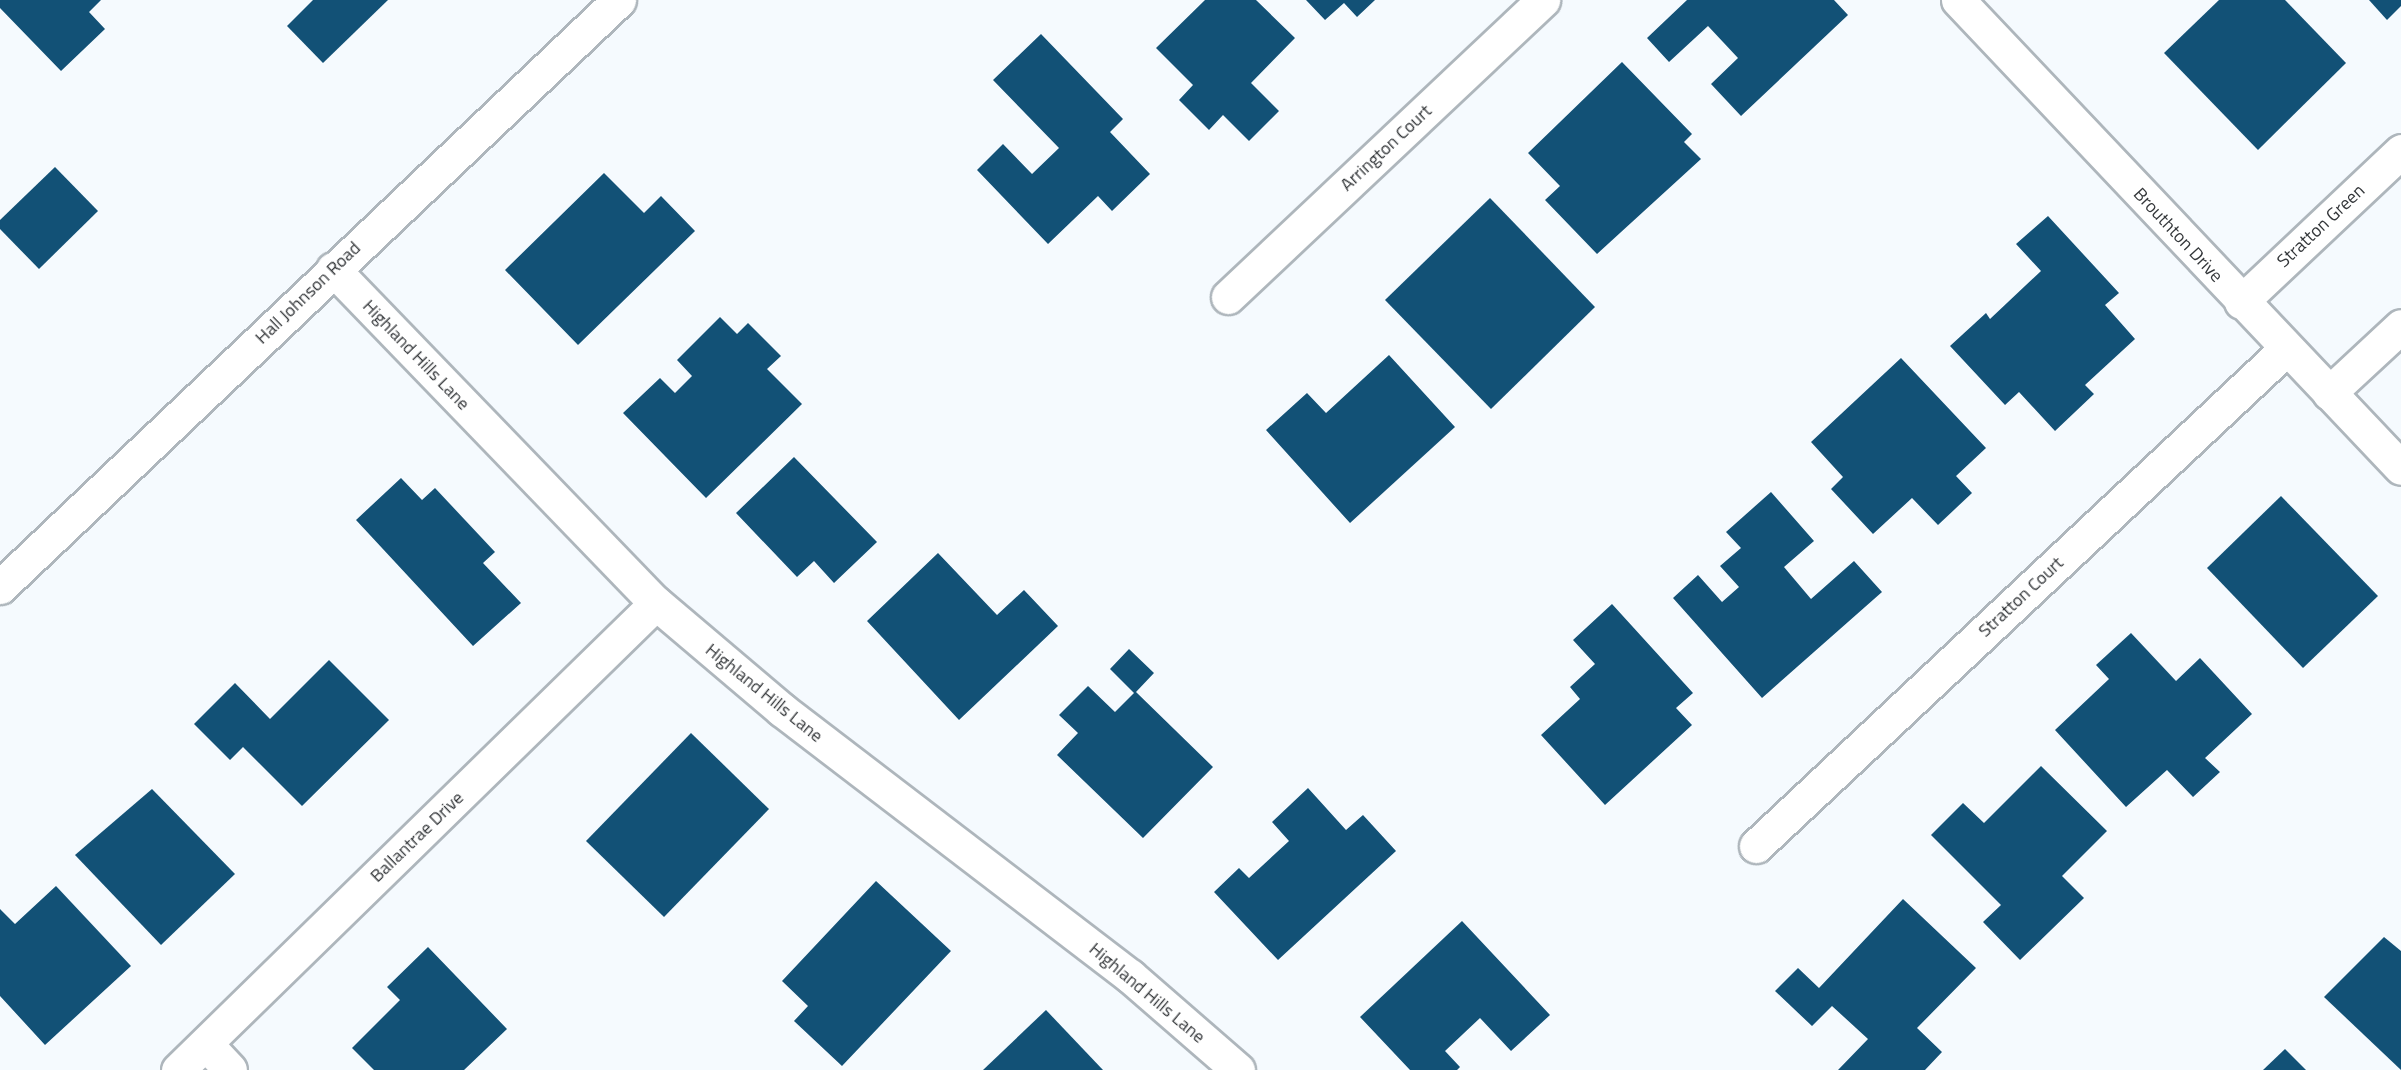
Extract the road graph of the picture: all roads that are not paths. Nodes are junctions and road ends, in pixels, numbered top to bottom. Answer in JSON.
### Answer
{"nodes":[{"id":1,"x":619,"y":0,"type":"edge"},
{"id":2,"x":1544,"y":0,"type":"edge"},
{"id":3,"x":1958,"y":0,"type":"edge"},
{"id":4,"x":2401,"y":151,"type":"edge"},
{"id":5,"x":333,"y":269,"type":"junction"},
{"id":6,"x":1228,"y":297,"type":"dead end"},
{"id":7,"x":2241,"y":302,"type":"junction"},
{"id":8,"x":2401,"y":326,"type":"edge"},
{"id":9,"x":2286,"y":349,"type":"junction"},
{"id":10,"x":2329,"y":393,"type":"junction"},
{"id":11,"x":2401,"y":468,"type":"edge"},
{"id":12,"x":0,"y":587,"type":"edge"},
{"id":13,"x":656,"y":603,"type":"junction"},
{"id":14,"x":1756,"y":846,"type":"dead end"},
{"id":15,"x":206,"y":1044,"type":"junction"},
{"id":16,"x":178,"y":1070,"type":"edge"},
{"id":17,"x":230,"y":1070,"type":"edge"},
{"id":18,"x":1238,"y":1070,"type":"edge"}],
"edges":[{"from":1,"to":5,"type":"street","name":"Hall Johnson Road"},
{"from":2,"to":6,"type":"street","name":"Arrington Court"},
{"from":3,"to":7,"type":"street","name":"Brouthton Drive"},
{"from":4,"to":7,"type":"street","name":"Stratton Green"},
{"from":5,"to":12,"type":"street","name":"Hall Johnson Road"},
{"from":5,"to":13,"type":"street","name":"Highland Hills Lane"},
{"from":7,"to":9,"type":"street","name":"Brouthton Drive"},
{"from":8,"to":10,"type":"street"},
{"from":9,"to":10,"type":"street","name":"Brouthton Drive"},
{"from":9,"to":14,"type":"street","name":"Stratton Court"},
{"from":10,"to":11,"type":"street","name":"Brouthton Drive"},
{"from":13,"to":15,"type":"street","name":"Ballantrae Drive"},
{"from":13,"to":18,"type":"street","name":"Highland Hills Lane"},
{"from":15,"to":16,"type":"street","name":"Ballantrae Drive"},
{"from":15,"to":17,"type":"street"}]}
